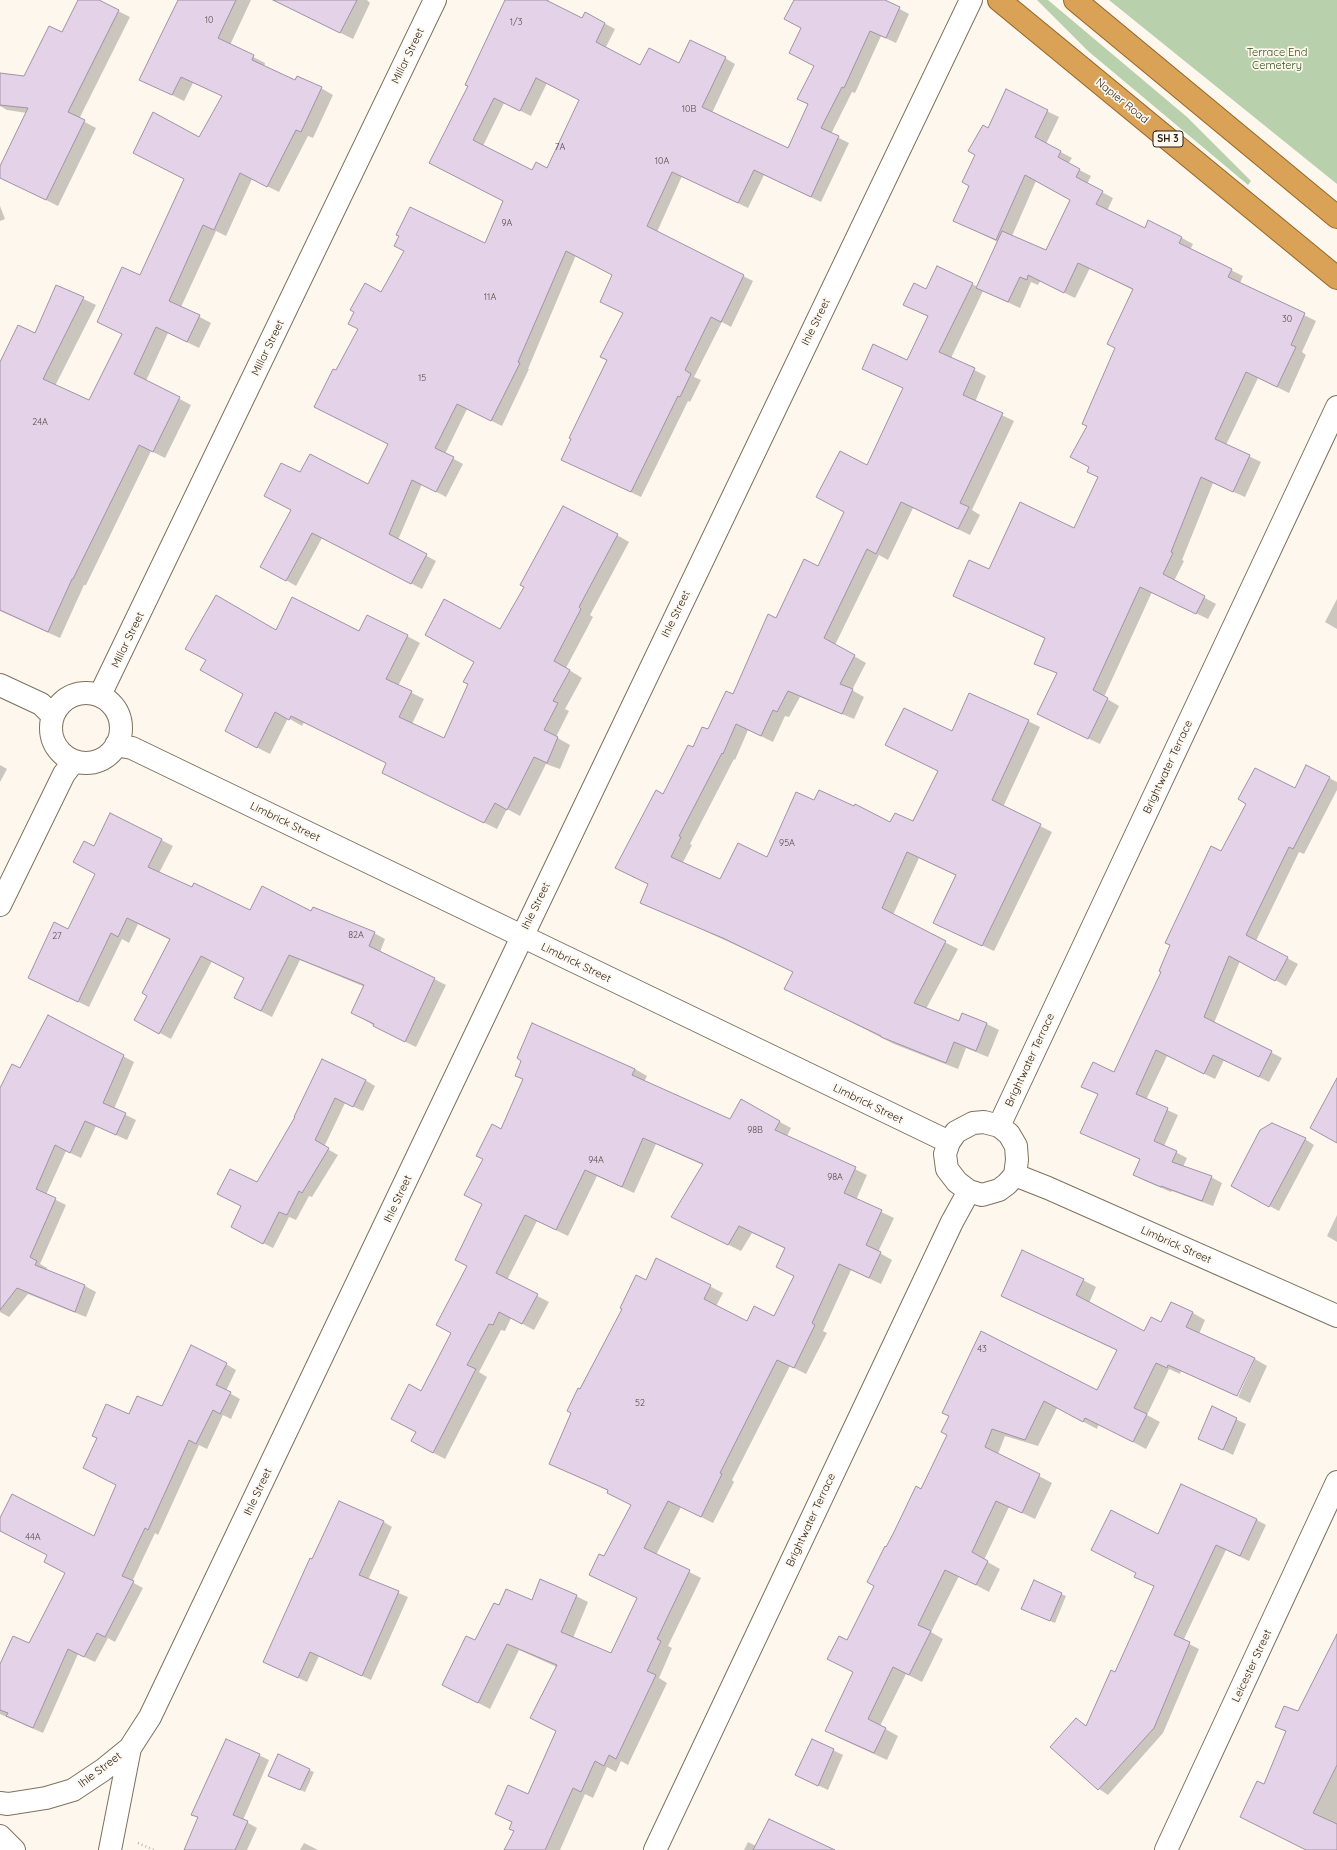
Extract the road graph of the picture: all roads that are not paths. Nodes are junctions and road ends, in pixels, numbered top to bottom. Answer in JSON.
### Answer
{"nodes":[{"id":1,"x":435,"y":0,"type":"edge"},
{"id":2,"x":971,"y":0,"type":"edge"},
{"id":3,"x":999,"y":0,"type":"edge"},
{"id":4,"x":1075,"y":0,"type":"edge"},
{"id":5,"x":1337,"y":217,"type":"edge"},
{"id":6,"x":1337,"y":278,"type":"edge"},
{"id":7,"x":1337,"y":407,"type":"edge"},
{"id":8,"x":0,"y":685,"type":"edge"},
{"id":9,"x":100,"y":695,"type":"junction"},
{"id":10,"x":52,"y":716,"type":"junction"},
{"id":11,"x":116,"y":745,"type":"junction"},
{"id":12,"x":74,"y":761,"type":"junction"},
{"id":13,"x":0,"y":905,"type":"edge"},
{"id":14,"x":522,"y":937,"type":"junction"},
{"id":15,"x":999,"y":1126,"type":"junction"},
{"id":16,"x":949,"y":1142,"type":"junction"},
{"id":17,"x":1015,"y":1175,"type":"junction"},
{"id":18,"x":969,"y":1191,"type":"junction"},
{"id":19,"x":1337,"y":1316,"type":"edge"},
{"id":20,"x":1337,"y":1482,"type":"edge"},
{"id":21,"x":130,"y":1748,"type":"junction"},
{"id":22,"x":0,"y":1803,"type":"edge"},
{"id":23,"x":0,"y":1836,"type":"edge"},
{"id":24,"x":14,"y":1850,"type":"edge"},
{"id":25,"x":110,"y":1850,"type":"edge"},
{"id":26,"x":655,"y":1850,"type":"edge"},
{"id":27,"x":1166,"y":1850,"type":"edge"}],
"edges":[{"from":1,"to":9,"type":"street","name":"Millar Street"},
{"from":2,"to":14,"type":"street","name":"Ihle Street"},
{"from":3,"to":6,"type":"highway","name":"Napier Road","number":"SH 3"},
{"from":4,"to":5,"type":"highway"},
{"from":7,"to":15,"type":"street","name":"Brightwater Terrace"},
{"from":8,"to":10,"type":"street"},
{"from":9,"to":10,"type":"street"},
{"from":9,"to":11,"type":"street"},
{"from":10,"to":12,"type":"street"},
{"from":11,"to":12,"type":"street"},
{"from":11,"to":14,"type":"street","name":"Limbrick Street"},
{"from":12,"to":13,"type":"street"},
{"from":14,"to":16,"type":"street","name":"Limbrick Street"},
{"from":14,"to":21,"type":"street","name":"Ihle Street"},
{"from":15,"to":16,"type":"street"},
{"from":15,"to":17,"type":"street"},
{"from":16,"to":18,"type":"street"},
{"from":17,"to":18,"type":"street"},
{"from":17,"to":19,"type":"street","name":"Limbrick Street"},
{"from":18,"to":26,"type":"street","name":"Brightwater Terrace"},
{"from":20,"to":27,"type":"street","name":"Leicester Street"},
{"from":21,"to":22,"type":"street","name":"Ihle Street"},
{"from":21,"to":25,"type":"street"},
{"from":23,"to":24,"type":"street"}]}
